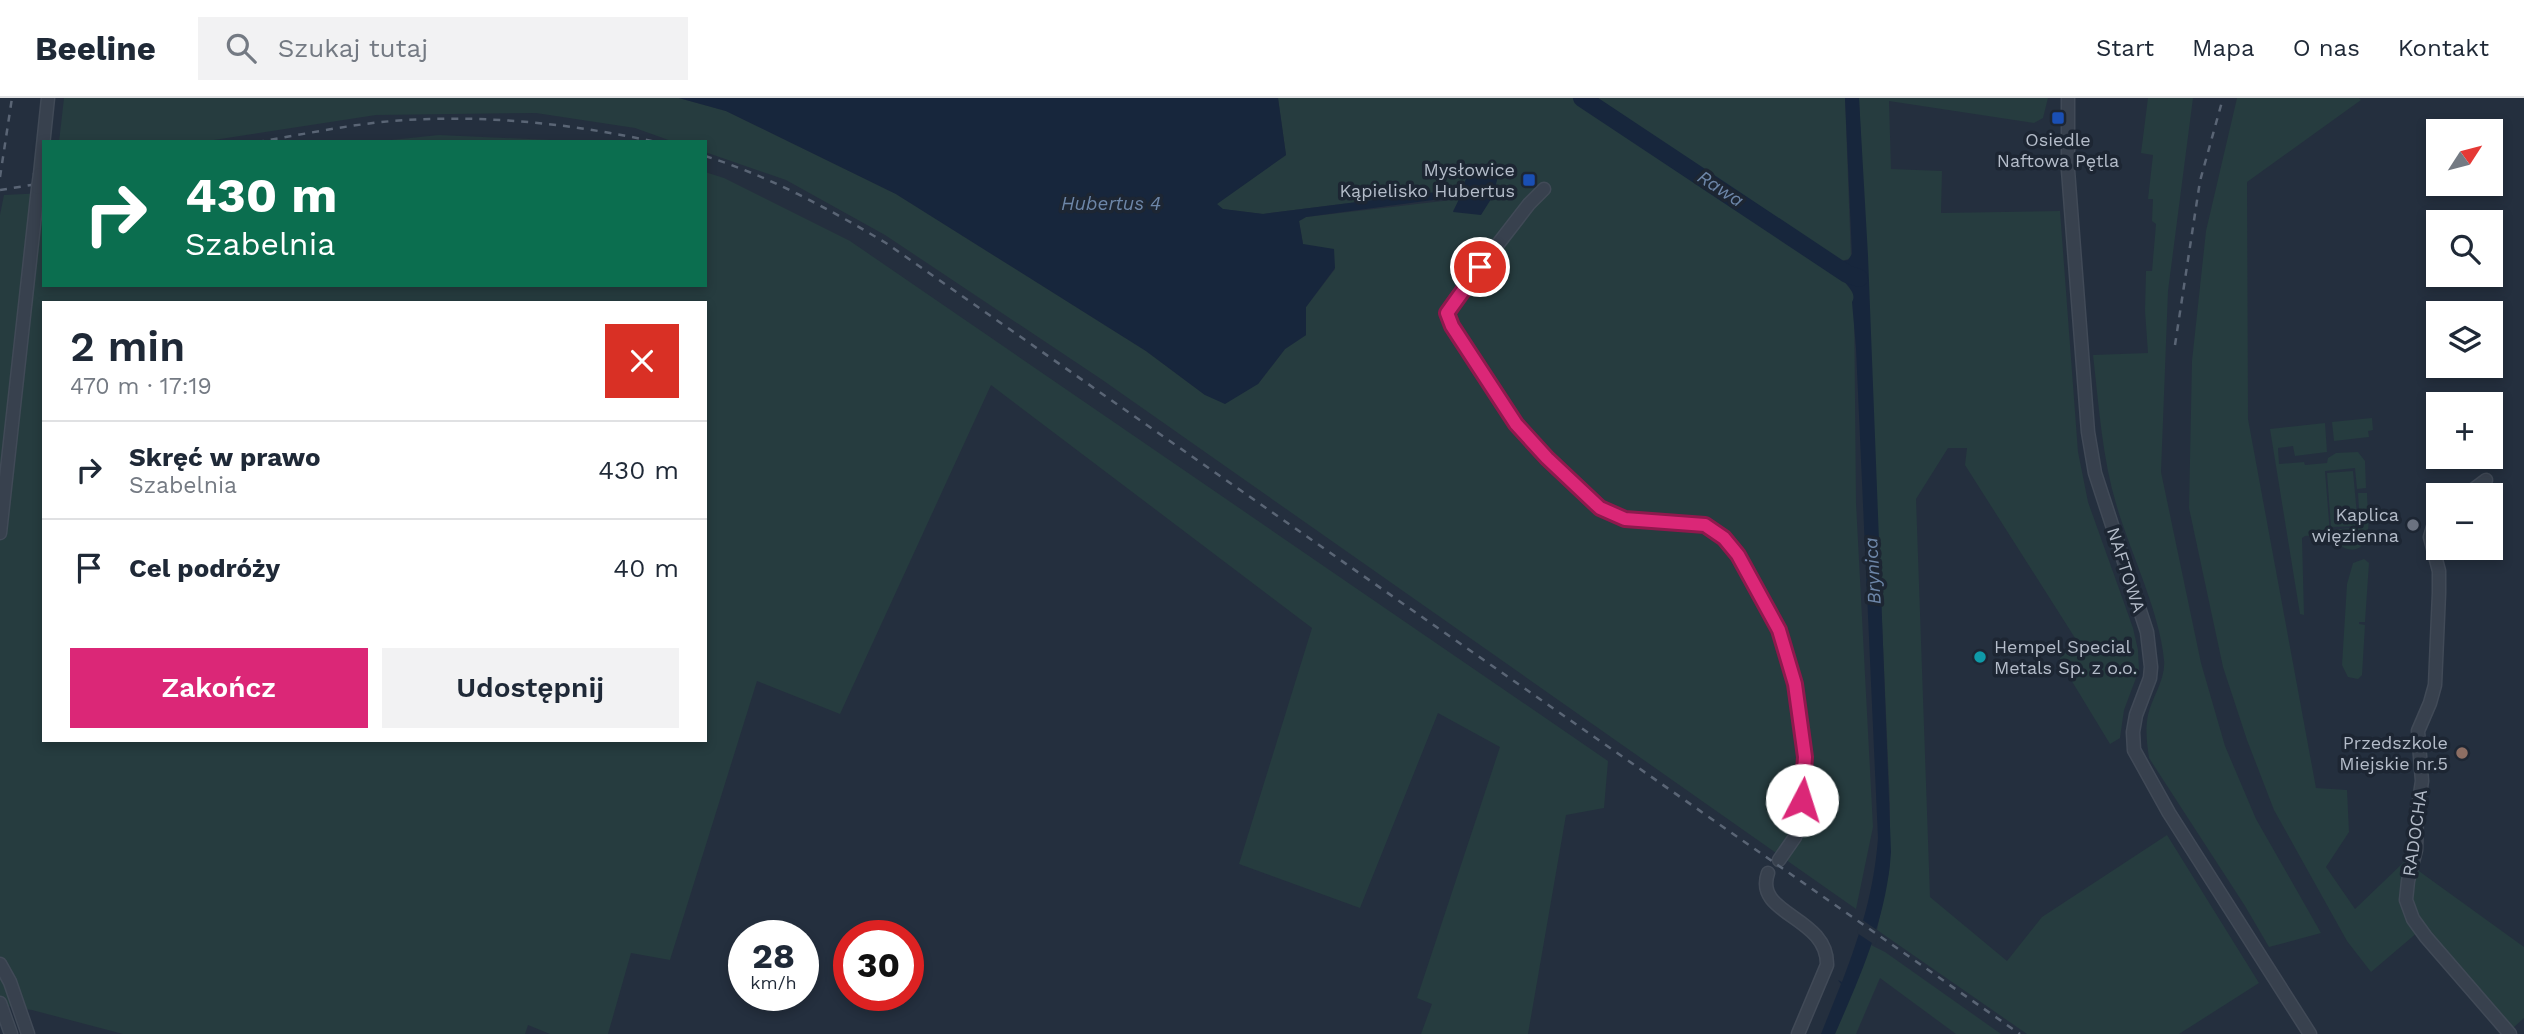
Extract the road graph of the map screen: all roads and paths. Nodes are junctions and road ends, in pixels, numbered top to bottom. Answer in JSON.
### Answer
{"nodes":[{"id":1,"x":48,"y":98,"type":"edge"},
{"id":2,"x":2068,"y":98,"type":"edge"},
{"id":3,"x":44,"y":140,"type":"edge"},
{"id":4,"x":42,"y":155,"type":"edge"},
{"id":5,"x":1544,"y":189,"type":"dead end"},
{"id":6,"x":2486,"y":480,"type":"dead end"},
{"id":7,"x":2482,"y":483,"type":"edge"},
{"id":8,"x":0,"y":533,"type":"edge"},
{"id":9,"x":2436,"y":560,"type":"edge"},
{"id":10,"x":1779,"y":860,"type":"dead end"},
{"id":11,"x":1768,"y":873,"type":"dead end"},
{"id":12,"x":0,"y":964,"type":"edge"},
{"id":13,"x":2,"y":1008,"type":"edge"},
{"id":14,"x":0,"y":1033,"type":"edge"},
{"id":15,"x":11,"y":1034,"type":"edge"},
{"id":16,"x":28,"y":1034,"type":"edge"},
{"id":17,"x":1798,"y":1034,"type":"edge"},
{"id":18,"x":2310,"y":1034,"type":"edge"},
{"id":19,"x":2510,"y":1034,"type":"edge"}],
"edges":[{"from":1,"to":3,"type":"street","bridge":true},
{"from":2,"to":18,"type":"street","name":"NAFTOWA"},
{"from":4,"to":8,"type":"street","bridge":true},
{"from":5,"to":10,"type":"street"},
{"from":6,"to":7,"type":"street"},
{"from":9,"to":19,"type":"street","name":"RADOCHA"},
{"from":11,"to":17,"type":"street"},
{"from":12,"to":16,"type":"street"},
{"from":13,"to":14,"type":"street"},
{"from":13,"to":15,"type":"street"}]}
